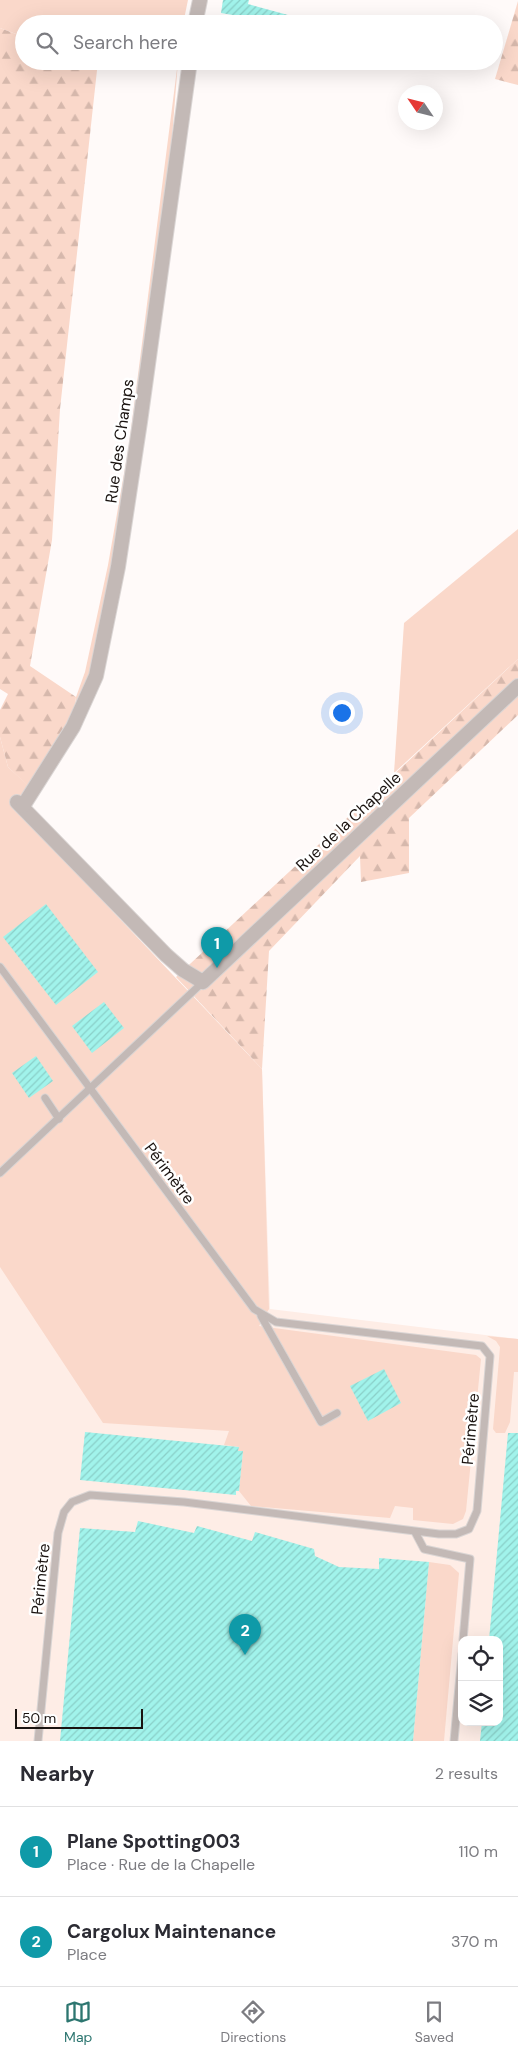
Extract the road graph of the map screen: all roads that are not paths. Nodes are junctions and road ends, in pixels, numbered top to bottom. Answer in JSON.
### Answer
{"nodes":[{"id":1,"x":200,"y":0,"type":"edge"},
{"id":2,"x":197,"y":15,"type":"edge"},
{"id":3,"x":189,"y":70,"type":"edge"},
{"id":4,"x":518,"y":686,"type":"edge"},
{"id":5,"x":0,"y":967,"type":"edge"},
{"id":6,"x":203,"y":982,"type":"junction"},
{"id":7,"x":90,"y":1088,"type":"junction"},
{"id":8,"x":45,"y":1098,"type":"dead end"},
{"id":9,"x":59,"y":1119,"type":"junction"},
{"id":10,"x":0,"y":1174,"type":"edge"},
{"id":11,"x":261,"y":1315,"type":"junction"},
{"id":12,"x":337,"y":1413,"type":"dead end"},
{"id":13,"x":415,"y":1532,"type":"junction"},
{"id":14,"x":463,"y":1636,"type":"edge"},
{"id":15,"x":460,"y":1681,"type":"edge"},
{"id":16,"x":38,"y":1741,"type":"edge"},
{"id":17,"x":454,"y":1741,"type":"edge"}],
"edges":[{"from":1,"to":2,"type":"street"},
{"from":3,"to":6,"type":"street","name":"Rue des Champs"},
{"from":4,"to":6,"type":"street","name":"Rue de la Chapelle"},
{"from":5,"to":7,"type":"lane","name":"Périmètre"},
{"from":6,"to":7,"type":"lane"},
{"from":7,"to":9,"type":"lane"},
{"from":7,"to":11,"type":"lane","name":"Périmètre"},
{"from":8,"to":9,"type":"lane"},
{"from":9,"to":10,"type":"lane"},
{"from":11,"to":12,"type":"lane"},
{"from":11,"to":13,"type":"lane","name":"Périmètre"},
{"from":13,"to":14,"type":"lane"},
{"from":13,"to":16,"type":"lane","name":"Périmètre"},
{"from":15,"to":17,"type":"lane"}]}
